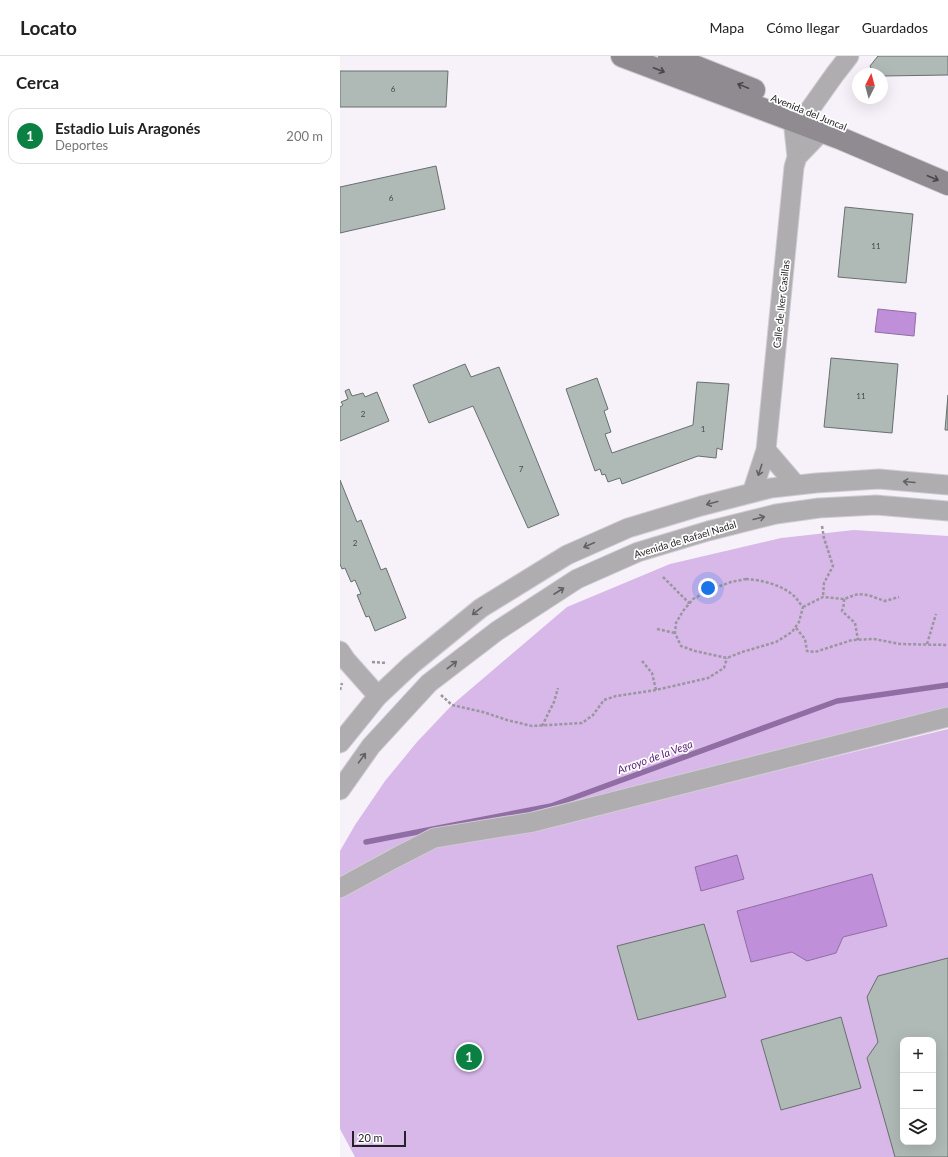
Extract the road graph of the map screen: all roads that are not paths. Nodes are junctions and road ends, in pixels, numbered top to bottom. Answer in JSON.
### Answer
{"nodes":[{"id":1,"x":622,"y":56,"type":"edge"},
{"id":2,"x":669,"y":56,"type":"edge"},
{"id":3,"x":849,"y":56,"type":"edge"},
{"id":4,"x":801,"y":116,"type":"junction"},
{"id":5,"x":822,"y":132,"type":"junction"},
{"id":6,"x":797,"y":157,"type":"junction"},
{"id":7,"x":948,"y":168,"type":"edge"},
{"id":8,"x":948,"y":184,"type":"edge"},
{"id":9,"x":766,"y":450,"type":"junction"},
{"id":10,"x":796,"y":485,"type":"junction"},
{"id":11,"x":948,"y":485,"type":"edge"},
{"id":12,"x":752,"y":493,"type":"junction"},
{"id":13,"x":948,"y":511,"type":"edge"},
{"id":14,"x":340,"y":651,"type":"edge"},
{"id":15,"x":378,"y":696,"type":"junction"},
{"id":16,"x":948,"y":717,"type":"edge"},
{"id":17,"x":340,"y":743,"type":"edge"},
{"id":18,"x":340,"y":790,"type":"edge"},
{"id":19,"x":340,"y":888,"type":"edge"}],
"edges":[{"from":1,"to":4,"type":"street","one_way":true},
{"from":4,"to":2,"type":"street","name":"Avenida del Juncal","one_way":true},
{"from":3,"to":4,"type":"street"},
{"from":4,"to":5,"type":"street"},
{"from":4,"to":6,"type":"street","name":"Calle de Iker Casillas"},
{"from":4,"to":7,"type":"street","name":"Avenida del Juncal"},
{"from":5,"to":6,"type":"street"},
{"from":5,"to":8,"type":"street","one_way":true},
{"from":6,"to":9,"type":"street","name":"Calle de Iker Casillas"},
{"from":9,"to":10,"type":"street"},
{"from":9,"to":12,"type":"street","name":"Calle de Iker Casillas","one_way":true},
{"from":11,"to":10,"type":"street","one_way":true},
{"from":10,"to":12,"type":"street"},
{"from":12,"to":15,"type":"street","one_way":true},
{"from":18,"to":13,"type":"street","name":"Avenida de Rafael Nadal","one_way":true},
{"from":14,"to":15,"type":"street"},
{"from":15,"to":17,"type":"street"},
{"from":16,"to":19,"type":"street"}]}
